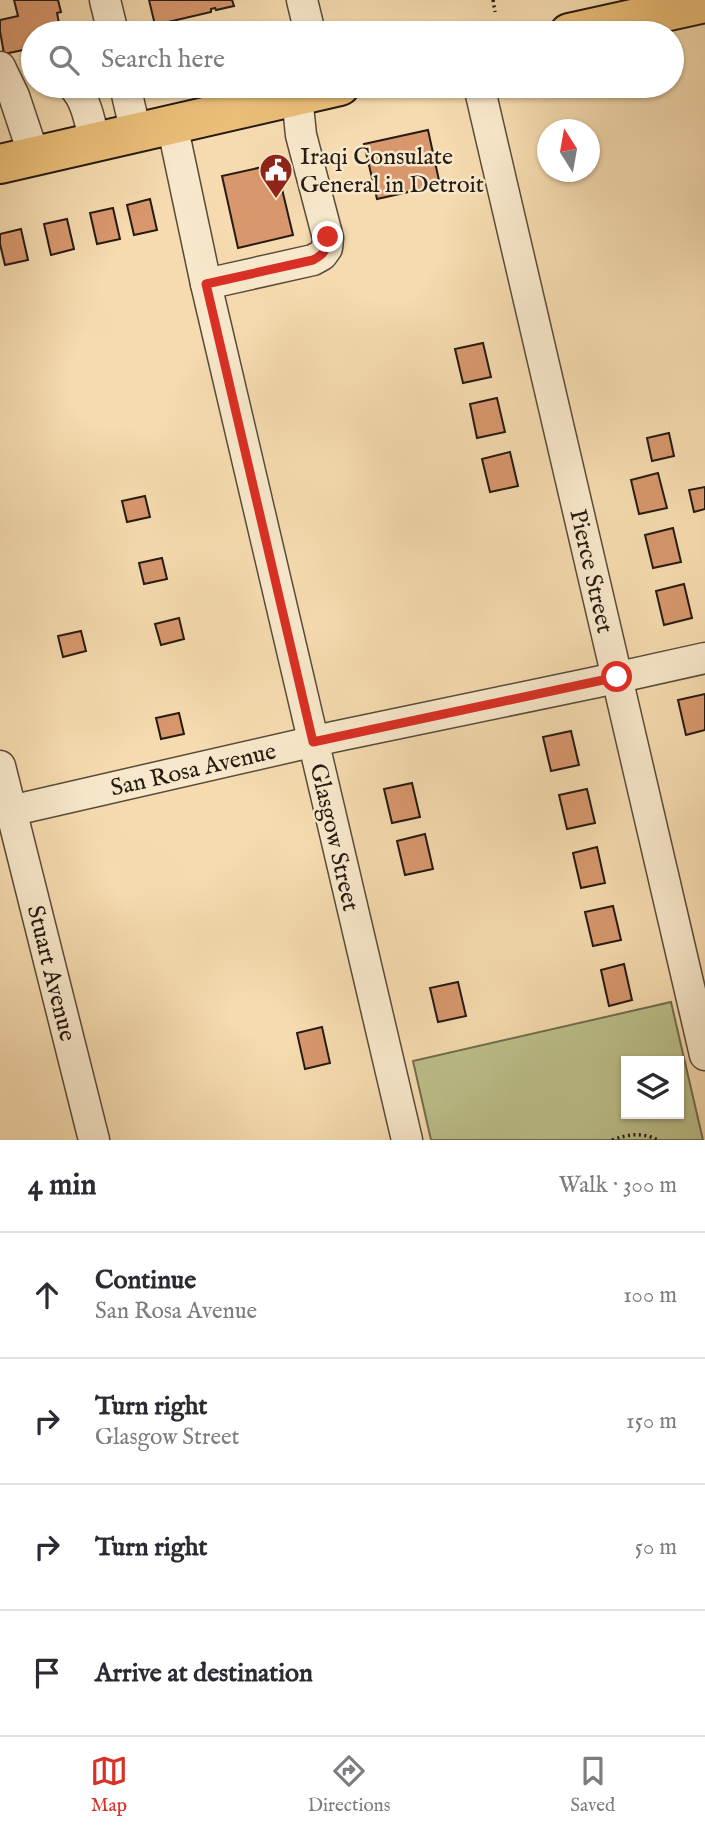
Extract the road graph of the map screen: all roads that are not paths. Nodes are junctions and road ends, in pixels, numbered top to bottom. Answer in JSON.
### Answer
{"nodes":[{"id":1,"x":105,"y":0,"type":"edge"},
{"id":2,"x":302,"y":0,"type":"edge"},
{"id":3,"x":705,"y":3,"type":"edge"},
{"id":4,"x":609,"y":12,"type":"edge"},
{"id":5,"x":110,"y":21,"type":"edge"},
{"id":6,"x":307,"y":21,"type":"edge"},
{"id":7,"x":592,"y":21,"type":"edge"},
{"id":8,"x":0,"y":67,"type":"edge"},
{"id":9,"x":21,"y":85,"type":"edge"},
{"id":10,"x":23,"y":98,"type":"edge"},
{"id":11,"x":82,"y":98,"type":"edge"},
{"id":12,"x":133,"y":98,"type":"edge"},
{"id":13,"x":283,"y":98,"type":"edge"},
{"id":14,"x":316,"y":98,"type":"edge"},
{"id":15,"x":483,"y":98,"type":"edge"},
{"id":16,"x":154,"y":129,"type":"junction"},
{"id":17,"x":95,"y":142,"type":"junction"},
{"id":18,"x":17,"y":160,"type":"edge"},
{"id":19,"x":206,"y":284,"type":"junction"},
{"id":20,"x":705,"y":657,"type":"edge"},
{"id":21,"x":617,"y":677,"type":"junction"},
{"id":22,"x":313,"y":742,"type":"junction"},
{"id":23,"x":0,"y":766,"type":"edge"},
{"id":24,"x":10,"y":811,"type":"junction"},
{"id":25,"x":705,"y":1055,"type":"edge"},
{"id":26,"x":94,"y":1140,"type":"edge"},
{"id":27,"x":407,"y":1140,"type":"edge"}],
"edges":[{"from":1,"to":5,"type":"street"},
{"from":2,"to":6,"type":"street"},
{"from":3,"to":4,"type":"main road"},
{"from":4,"to":7,"type":"main road"},
{"from":8,"to":9,"type":"street"},
{"from":10,"to":18,"type":"street"},
{"from":11,"to":17,"type":"street"},
{"from":12,"to":16,"type":"street","name":"Glasgow Street"},
{"from":13,"to":16,"type":"main road"},
{"from":14,"to":19,"type":"street"},
{"from":15,"to":21,"type":"street","name":"Pierce Street"},
{"from":16,"to":17,"type":"main road"},
{"from":16,"to":19,"type":"street","name":"Glasgow Street"},
{"from":17,"to":18,"type":"main road"},
{"from":19,"to":22,"type":"street","name":"Glasgow Street"},
{"from":20,"to":21,"type":"street","name":"San Rosa Avenue"},
{"from":21,"to":22,"type":"street","name":"San Rosa Avenue"},
{"from":21,"to":25,"type":"street","name":"Pierce Street"},
{"from":22,"to":24,"type":"street","name":"San Rosa Avenue"},
{"from":22,"to":27,"type":"street","name":"Glasgow Street"},
{"from":23,"to":24,"type":"street","name":"Stuart Avenue"},
{"from":24,"to":26,"type":"street","name":"Stuart Avenue"}]}
